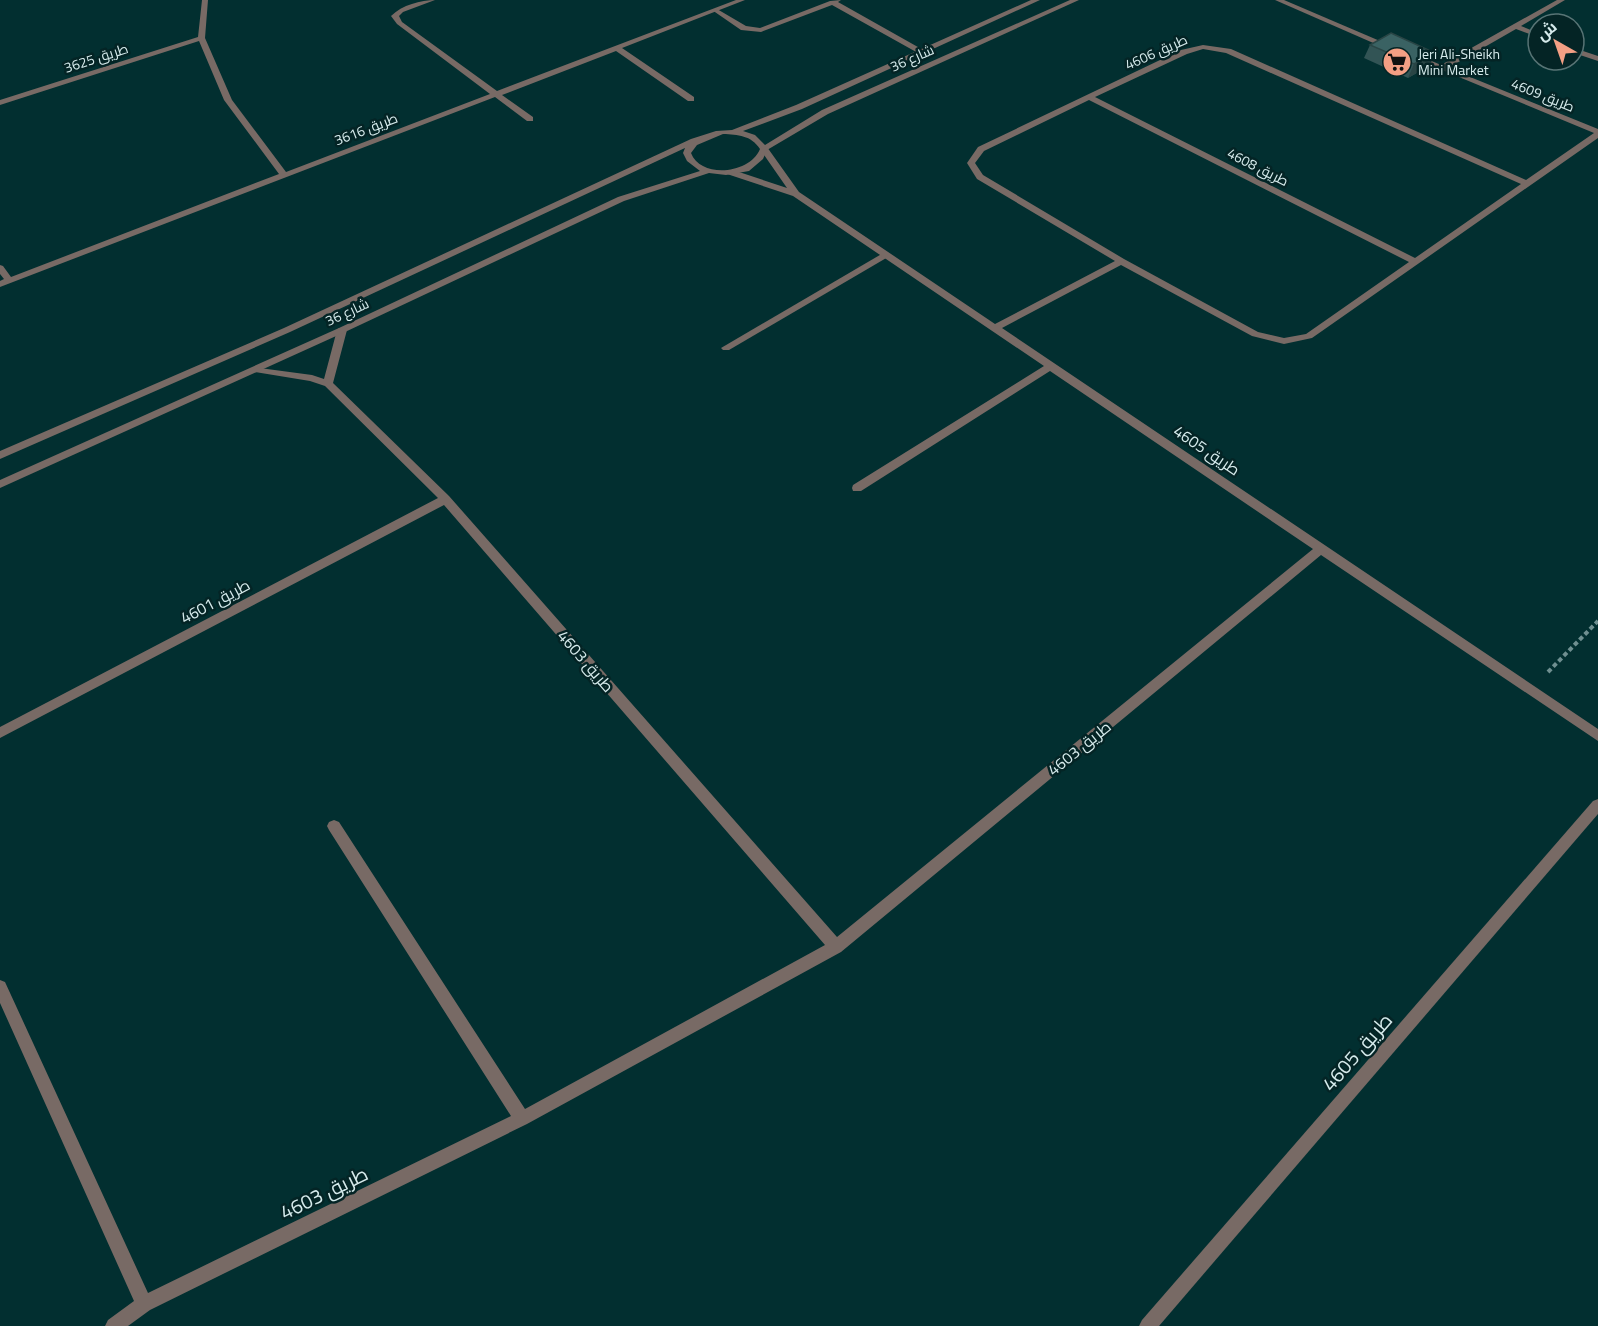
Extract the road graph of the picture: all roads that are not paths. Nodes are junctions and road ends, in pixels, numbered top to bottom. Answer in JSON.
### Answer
{"nodes":[{"id":1,"x":205,"y":0,"type":"edge"},
{"id":2,"x":432,"y":0,"type":"edge"},
{"id":3,"x":742,"y":0,"type":"edge"},
{"id":4,"x":1037,"y":0,"type":"edge"},
{"id":5,"x":1076,"y":0,"type":"edge"},
{"id":6,"x":1562,"y":0,"type":"edge"},
{"id":7,"x":835,"y":1,"type":"edge"},
{"id":8,"x":1281,"y":1,"type":"edge"},
{"id":9,"x":715,"y":10,"type":"junction"},
{"id":10,"x":1516,"y":27,"type":"junction"},
{"id":11,"x":1526,"y":31,"type":"edge"},
{"id":12,"x":201,"y":38,"type":"junction"},
{"id":13,"x":617,"y":48,"type":"junction"},
{"id":14,"x":1399,"y":50,"type":"edge"},
{"id":15,"x":921,"y":51,"type":"junction"},
{"id":16,"x":1410,"y":55,"type":"edge"},
{"id":17,"x":1442,"y":68,"type":"junction"},
{"id":18,"x":496,"y":93,"type":"junction"},
{"id":19,"x":1091,"y":98,"type":"junction"},
{"id":20,"x":691,"y":99,"type":"dead end"},
{"id":21,"x":0,"y":103,"type":"edge"},
{"id":22,"x":530,"y":119,"type":"dead end"},
{"id":23,"x":734,"y":132,"type":"junction"},
{"id":24,"x":1598,"y":133,"type":"edge"},
{"id":25,"x":694,"y":141,"type":"junction"},
{"id":26,"x":764,"y":149,"type":"junction"},
{"id":27,"x":707,"y":171,"type":"junction"},
{"id":28,"x":730,"y":172,"type":"junction"},
{"id":29,"x":284,"y":175,"type":"junction"},
{"id":30,"x":1527,"y":184,"type":"junction"},
{"id":31,"x":796,"y":194,"type":"junction"},
{"id":32,"x":885,"y":255,"type":"junction"},
{"id":33,"x":1121,"y":261,"type":"junction"},
{"id":34,"x":1414,"y":261,"type":"junction"},
{"id":35,"x":0,"y":268,"type":"edge"},
{"id":36,"x":5,"y":282,"type":"edge"},
{"id":37,"x":995,"y":328,"type":"junction"},
{"id":38,"x":342,"y":330,"type":"junction"},
{"id":39,"x":726,"y":348,"type":"dead end"},
{"id":40,"x":1051,"y":366,"type":"junction"},
{"id":41,"x":255,"y":369,"type":"junction"},
{"id":42,"x":328,"y":384,"type":"junction"},
{"id":43,"x":0,"y":455,"type":"edge"},
{"id":44,"x":0,"y":483,"type":"edge"},
{"id":45,"x":857,"y":488,"type":"dead end"},
{"id":46,"x":444,"y":499,"type":"junction"},
{"id":47,"x":1321,"y":549,"type":"junction"},
{"id":48,"x":0,"y":733,"type":"edge"},
{"id":49,"x":1598,"y":736,"type":"edge"},
{"id":50,"x":1598,"y":805,"type":"edge"},
{"id":51,"x":333,"y":826,"type":"dead end"},
{"id":52,"x":836,"y":947,"type":"junction"},
{"id":53,"x":0,"y":987,"type":"edge"},
{"id":54,"x":522,"y":1119,"type":"junction"},
{"id":55,"x":144,"y":1304,"type":"junction"},
{"id":56,"x":114,"y":1326,"type":"edge"},
{"id":57,"x":1148,"y":1326,"type":"edge"}],
"edges":[{"from":1,"to":12,"type":"street"},
{"from":2,"to":18,"type":"street"},
{"from":3,"to":9,"type":"street","name":"طريق 3616"},
{"from":4,"to":15,"type":"street","name":"شارع 36"},
{"from":5,"to":26,"type":"street","name":"شارع 36"},
{"from":6,"to":10,"type":"street"},
{"from":7,"to":9,"type":"street"},
{"from":7,"to":15,"type":"street"},
{"from":8,"to":14,"type":"street"},
{"from":9,"to":13,"type":"street","name":"طريق 3616"},
{"from":10,"to":11,"type":"street"},
{"from":10,"to":17,"type":"street"},
{"from":12,"to":21,"type":"street","name":"طريق 3625"},
{"from":12,"to":29,"type":"street"},
{"from":13,"to":18,"type":"street","name":"طريق 3616"},
{"from":13,"to":20,"type":"street"},
{"from":15,"to":23,"type":"street","name":"شارع 36"},
{"from":16,"to":17,"type":"street","name":"طريق 4609"},
{"from":17,"to":24,"type":"street","name":"طريق 4609"},
{"from":18,"to":22,"type":"street"},
{"from":18,"to":29,"type":"street","name":"طريق 3616"},
{"from":19,"to":30,"type":"street","name":"طريق 4606"},
{"from":19,"to":33,"type":"street","name":"طريق 4606"},
{"from":19,"to":34,"type":"street","name":"طريق 4608"},
{"from":23,"to":25,"type":"street","name":"شارع 36"},
{"from":23,"to":26,"type":"street"},
{"from":24,"to":30,"type":"street","name":"طريق 4606"},
{"from":25,"to":27,"type":"street"},
{"from":25,"to":43,"type":"street","name":"شارع 36"},
{"from":26,"to":28,"type":"street","name":"شارع 36"},
{"from":26,"to":31,"type":"street","name":"طريق 4605"},
{"from":27,"to":28,"type":"street"},
{"from":27,"to":38,"type":"street","name":"شارع 36"},
{"from":28,"to":31,"type":"street","name":"طريق 4605"},
{"from":29,"to":36,"type":"street","name":"طريق 3616"},
{"from":30,"to":34,"type":"street","name":"طريق 4606"},
{"from":31,"to":32,"type":"street","name":"طريق 4605"},
{"from":32,"to":37,"type":"street","name":"طريق 4605"},
{"from":32,"to":39,"type":"street"},
{"from":33,"to":34,"type":"street","name":"طريق 4606"},
{"from":33,"to":37,"type":"street"},
{"from":35,"to":36,"type":"street"},
{"from":37,"to":40,"type":"street","name":"طريق 4605"},
{"from":38,"to":41,"type":"street","name":"شارع 36"},
{"from":38,"to":42,"type":"street"},
{"from":40,"to":45,"type":"street"},
{"from":40,"to":47,"type":"street","name":"طريق 4605"},
{"from":41,"to":42,"type":"street","name":"طريق 4603"},
{"from":41,"to":44,"type":"street","name":"شارع 36"},
{"from":42,"to":46,"type":"street","name":"طريق 4603"},
{"from":46,"to":48,"type":"street","name":"طريق 4601"},
{"from":46,"to":52,"type":"street","name":"طريق 4603"},
{"from":47,"to":49,"type":"street","name":"طريق 4605"},
{"from":47,"to":52,"type":"street","name":"طريق 4603"},
{"from":50,"to":57,"type":"street","name":"طريق 4605"},
{"from":51,"to":54,"type":"street"},
{"from":52,"to":54,"type":"street","name":"طريق 4603"},
{"from":53,"to":55,"type":"street"},
{"from":54,"to":55,"type":"street","name":"طريق 4603"},
{"from":55,"to":56,"type":"street","name":"طريق 4603"}]}
